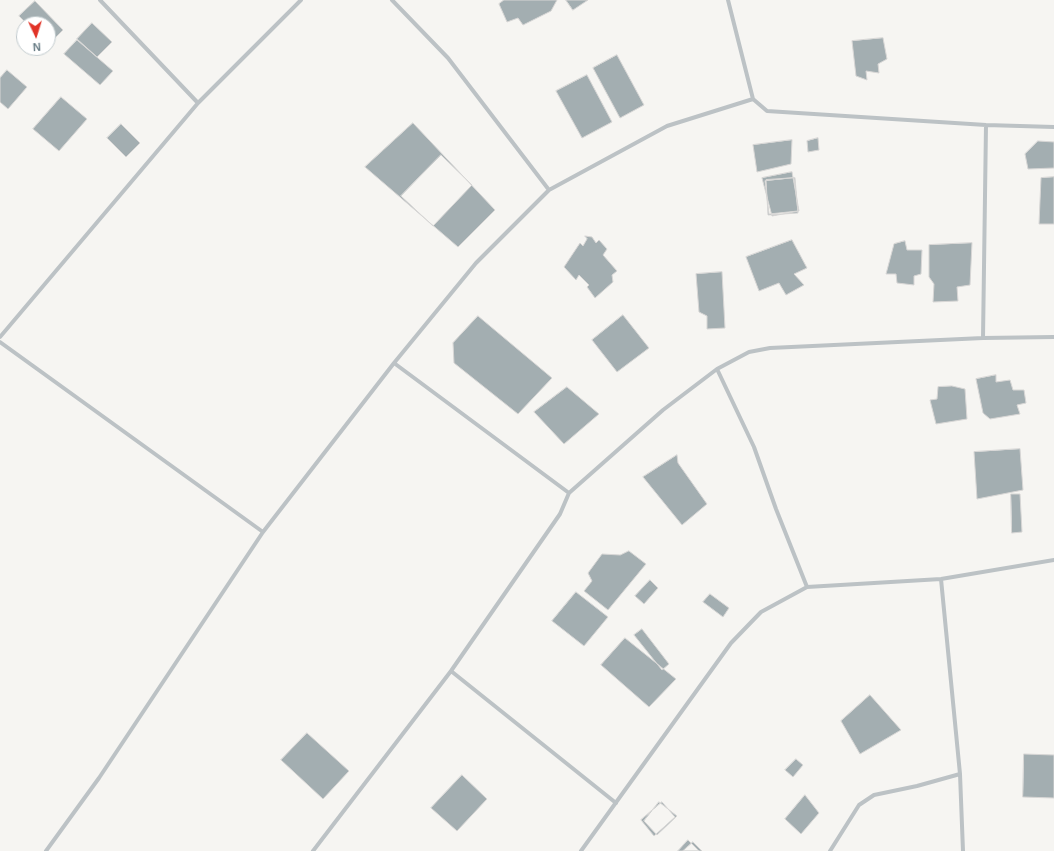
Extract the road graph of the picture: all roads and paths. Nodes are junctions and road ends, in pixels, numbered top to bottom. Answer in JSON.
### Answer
{"nodes":[{"id":1,"x":100,"y":0,"type":"edge"},
{"id":2,"x":302,"y":0,"type":"edge"},
{"id":3,"x":392,"y":0,"type":"edge"},
{"id":4,"x":728,"y":0,"type":"edge"},
{"id":5,"x":753,"y":99,"type":"junction"},
{"id":6,"x":198,"y":102,"type":"junction"},
{"id":7,"x":986,"y":125,"type":"junction"},
{"id":8,"x":1054,"y":127,"type":"edge"},
{"id":9,"x":549,"y":190,"type":"junction"},
{"id":10,"x":0,"y":337,"type":"edge"},
{"id":11,"x":1054,"y":337,"type":"edge"},
{"id":12,"x":983,"y":338,"type":"junction"},
{"id":13,"x":0,"y":342,"type":"edge"},
{"id":14,"x":394,"y":363,"type":"junction"},
{"id":15,"x":717,"y":369,"type":"junction"},
{"id":16,"x":569,"y":493,"type":"junction"},
{"id":17,"x":263,"y":532,"type":"junction"},
{"id":18,"x":1054,"y":560,"type":"edge"},
{"id":19,"x":941,"y":579,"type":"junction"},
{"id":20,"x":807,"y":587,"type":"junction"},
{"id":21,"x":451,"y":671,"type":"junction"},
{"id":22,"x":960,"y":774,"type":"junction"},
{"id":23,"x":616,"y":803,"type":"junction"},
{"id":24,"x":46,"y":851,"type":"edge"},
{"id":25,"x":313,"y":851,"type":"edge"},
{"id":26,"x":581,"y":851,"type":"edge"},
{"id":27,"x":830,"y":851,"type":"edge"},
{"id":28,"x":963,"y":851,"type":"edge"}],
"edges":[{"from":1,"to":6,"type":"street"},
{"from":2,"to":6,"type":"street"},
{"from":3,"to":9,"type":"street"},
{"from":4,"to":5,"type":"street"},
{"from":5,"to":7,"type":"street"},
{"from":5,"to":9,"type":"street"},
{"from":6,"to":10,"type":"street"},
{"from":7,"to":8,"type":"street"},
{"from":7,"to":12,"type":"street"},
{"from":9,"to":14,"type":"street"},
{"from":11,"to":12,"type":"street"},
{"from":12,"to":15,"type":"street"},
{"from":13,"to":17,"type":"street"},
{"from":14,"to":16,"type":"street"},
{"from":14,"to":17,"type":"street"},
{"from":15,"to":16,"type":"street"},
{"from":15,"to":20,"type":"street"},
{"from":16,"to":21,"type":"street"},
{"from":17,"to":24,"type":"street"},
{"from":18,"to":19,"type":"street"},
{"from":19,"to":20,"type":"street"},
{"from":19,"to":22,"type":"street"},
{"from":20,"to":23,"type":"street"},
{"from":21,"to":23,"type":"street"},
{"from":21,"to":25,"type":"street"},
{"from":22,"to":27,"type":"street"},
{"from":22,"to":28,"type":"street"},
{"from":23,"to":26,"type":"street"}]}
